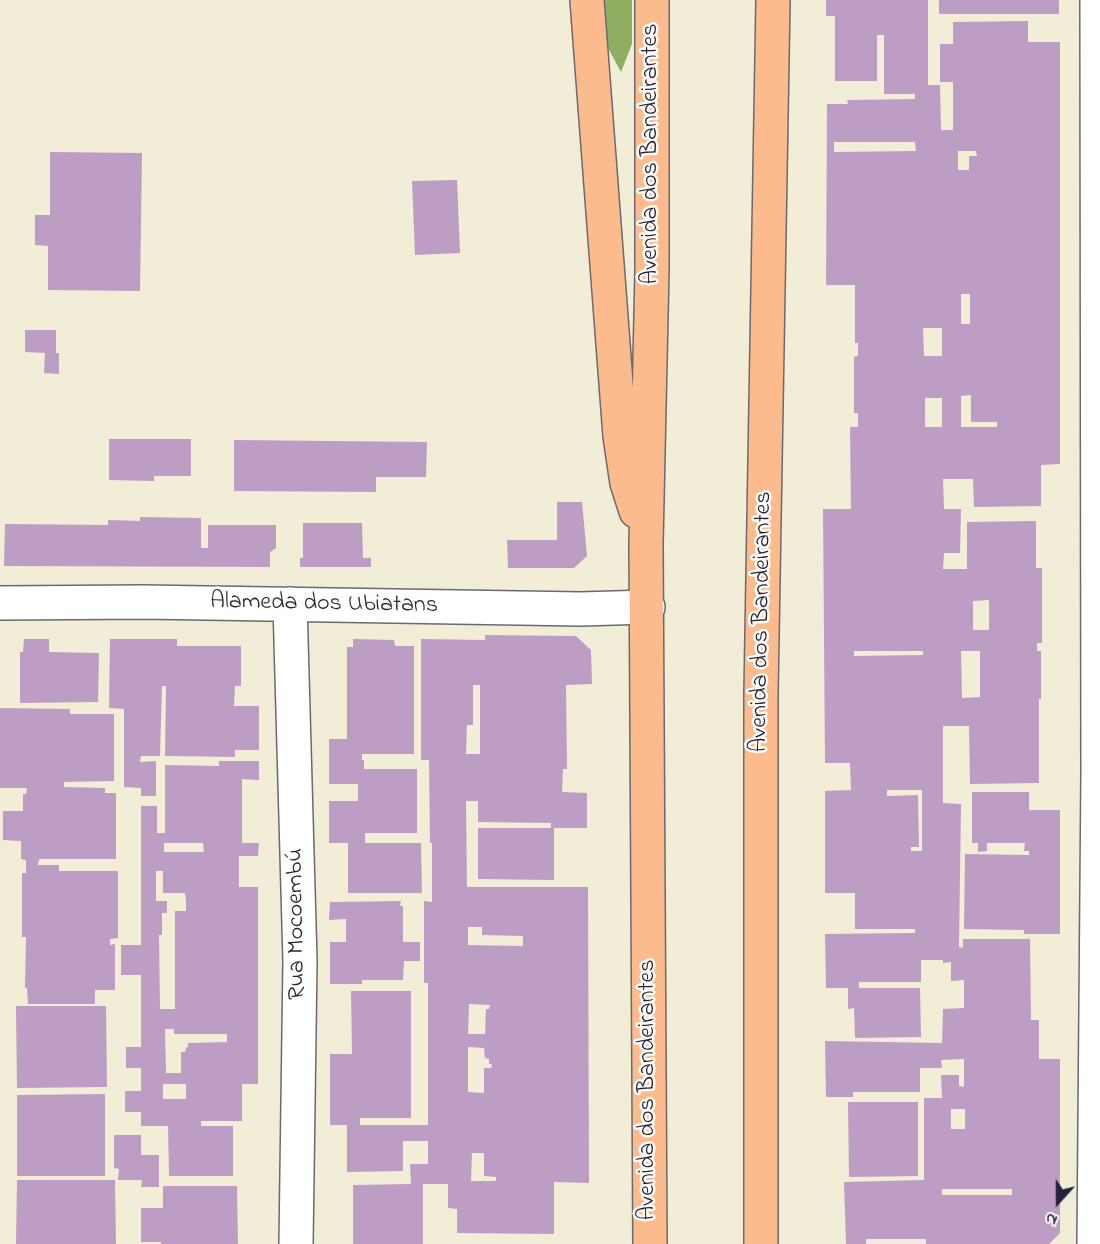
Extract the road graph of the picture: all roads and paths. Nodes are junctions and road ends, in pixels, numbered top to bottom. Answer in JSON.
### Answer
{"nodes":[{"id":1,"x":587,"y":0,"type":"edge"},
{"id":2,"x":652,"y":0,"type":"edge"},
{"id":3,"x":773,"y":0,"type":"edge"},
{"id":4,"x":1097,"y":0,"type":"edge"},
{"id":5,"x":646,"y":544,"type":"junction"},
{"id":6,"x":0,"y":603,"type":"edge"},
{"id":7,"x":290,"y":604,"type":"junction"},
{"id":8,"x":648,"y":607,"type":"junction"},
{"id":9,"x":296,"y":1244,"type":"edge"},
{"id":10,"x":650,"y":1244,"type":"edge"},
{"id":11,"x":761,"y":1244,"type":"edge"},
{"id":12,"x":1094,"y":1244,"type":"edge"}],
"edges":[{"from":1,"to":5,"type":"highway"},
{"from":2,"to":5,"type":"highway","name":"Avenida dos Bandeirantes"},
{"from":3,"to":11,"type":"highway","name":"Avenida dos Bandeirantes"},
{"from":4,"to":12,"type":"street"},
{"from":5,"to":8,"type":"highway","name":"Avenida dos Bandeirantes"},
{"from":6,"to":7,"type":"street","name":"Alameda dos Ubiatans"},
{"from":7,"to":8,"type":"street","name":"Alameda dos Ubiatans"},
{"from":7,"to":9,"type":"street","name":"Rua Mocoembú"},
{"from":8,"to":10,"type":"highway","name":"Avenida dos Bandeirantes"}]}
